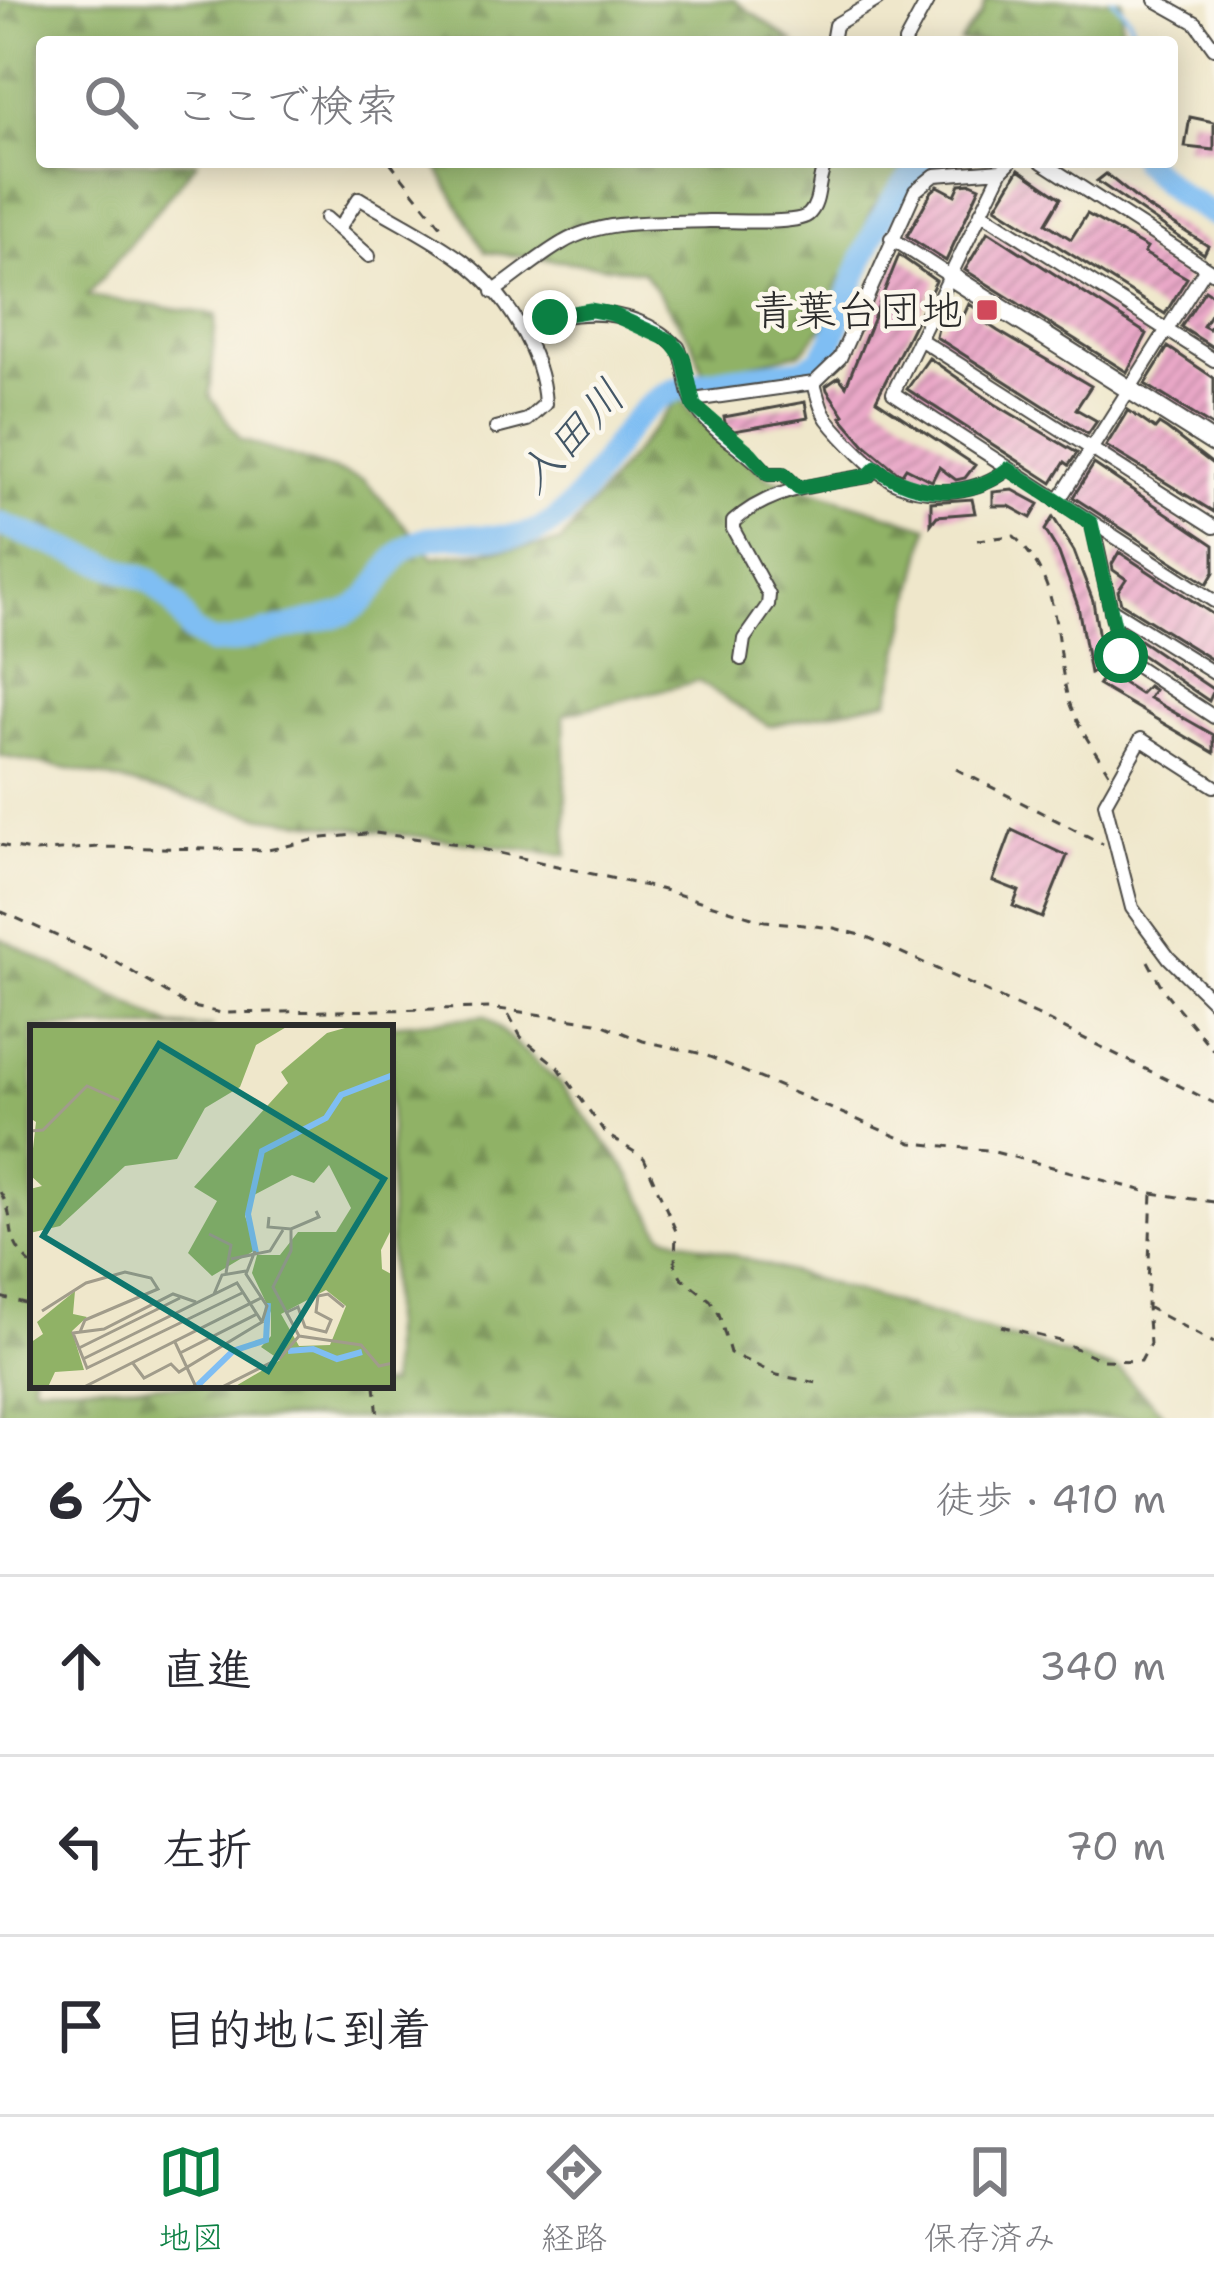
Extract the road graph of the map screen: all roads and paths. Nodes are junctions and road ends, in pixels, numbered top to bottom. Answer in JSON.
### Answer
{"nodes":[{"id":1,"x":877,"y":0,"type":"edge"},
{"id":2,"x":928,"y":0,"type":"edge"},
{"id":3,"x":1155,"y":0,"type":"edge"},
{"id":4,"x":832,"y":36,"type":"edge"},
{"id":5,"x":908,"y":36,"type":"edge"},
{"id":6,"x":1214,"y":48,"type":"edge"},
{"id":7,"x":395,"y":168,"type":"edge"},
{"id":8,"x":823,"y":168,"type":"edge"},
{"id":9,"x":990,"y":168,"type":"edge"},
{"id":10,"x":1005,"y":168,"type":"edge"},
{"id":11,"x":1051,"y":168,"type":"edge"},
{"id":12,"x":981,"y":212,"type":"junction"},
{"id":13,"x":326,"y":218,"type":"dead end"},
{"id":14,"x":339,"y":228,"type":"junction"},
{"id":15,"x":446,"y":234,"type":"dead end"},
{"id":16,"x":891,"y":238,"type":"junction"},
{"id":17,"x":368,"y":256,"type":"dead end"},
{"id":18,"x":1210,"y":270,"type":"edge"},
{"id":19,"x":950,"y":276,"type":"junction"},
{"id":20,"x":494,"y":292,"type":"junction"},
{"id":21,"x":520,"y":328,"type":"junction"},
{"id":22,"x":1166,"y":329,"type":"junction"},
{"id":23,"x":921,"y":340,"type":"junction"},
{"id":24,"x":1214,"y":360,"type":"edge"},
{"id":25,"x":814,"y":383,"type":"junction"},
{"id":26,"x":1129,"y":389,"type":"junction"},
{"id":27,"x":692,"y":399,"type":"junction"},
{"id":28,"x":496,"y":428,"type":"dead end"},
{"id":29,"x":1214,"y":443,"type":"edge"},
{"id":30,"x":1091,"y":449,"type":"junction"},
{"id":31,"x":876,"y":468,"type":"junction"},
{"id":32,"x":1008,"y":469,"type":"junction"},
{"id":33,"x":798,"y":488,"type":"junction"},
{"id":34,"x":1059,"y":500,"type":"junction"},
{"id":35,"x":1091,"y":523,"type":"junction"},
{"id":36,"x":1214,"y":527,"type":"edge"},
{"id":37,"x":977,"y":540,"type":"dead end"},
{"id":38,"x":1214,"y":601,"type":"edge"},
{"id":39,"x":1111,"y":609,"type":"junction"},
{"id":40,"x":741,"y":659,"type":"dead end"},
{"id":41,"x":1214,"y":674,"type":"edge"},
{"id":42,"x":1212,"y":712,"type":"edge"},
{"id":43,"x":956,"y":770,"type":"dead end"},
{"id":44,"x":1117,"y":784,"type":"junction"},
{"id":45,"x":1214,"y":786,"type":"edge"},
{"id":46,"x":0,"y":845,"type":"edge"},
{"id":47,"x":1115,"y":850,"type":"junction"},
{"id":48,"x":0,"y":911,"type":"edge"},
{"id":49,"x":1148,"y":961,"type":"dead end"},
{"id":50,"x":1214,"y":1001,"type":"edge"},
{"id":51,"x":508,"y":1013,"type":"junction"},
{"id":52,"x":1214,"y":1051,"type":"edge"},
{"id":53,"x":1214,"y":1103,"type":"edge"},
{"id":54,"x":0,"y":1192,"type":"edge"},
{"id":55,"x":1152,"y":1193,"type":"junction"},
{"id":56,"x":1214,"y":1202,"type":"edge"},
{"id":57,"x":30,"y":1263,"type":"edge"},
{"id":58,"x":0,"y":1298,"type":"edge"},
{"id":59,"x":30,"y":1304,"type":"edge"},
{"id":60,"x":1147,"y":1307,"type":"junction"},
{"id":61,"x":1001,"y":1326,"type":"dead end"},
{"id":62,"x":1214,"y":1343,"type":"edge"},
{"id":63,"x":822,"y":1384,"type":"dead end"},
{"id":64,"x":375,"y":1388,"type":"edge"},
{"id":65,"x":378,"y":1418,"type":"edge"}],
"edges":[{"from":1,"to":4,"type":"street"},
{"from":2,"to":5,"type":"street"},
{"from":3,"to":6,"type":"street"},
{"from":7,"to":15,"type":"path"},
{"from":8,"to":20,"type":"street"},
{"from":9,"to":16,"type":"street"},
{"from":10,"to":12,"type":"street"},
{"from":11,"to":18,"type":"street"},
{"from":12,"to":19,"type":"street"},
{"from":12,"to":22,"type":"street"},
{"from":13,"to":14,"type":"street"},
{"from":14,"to":17,"type":"street"},
{"from":14,"to":20,"type":"street"},
{"from":16,"to":19,"type":"street"},
{"from":16,"to":25,"type":"street"},
{"from":18,"to":22,"type":"street"},
{"from":19,"to":23,"type":"street"},
{"from":19,"to":26,"type":"street"},
{"from":20,"to":21,"type":"street"},
{"from":21,"to":27,"type":"street"},
{"from":21,"to":28,"type":"street"},
{"from":22,"to":24,"type":"street"},
{"from":22,"to":26,"type":"street"},
{"from":23,"to":30,"type":"street"},
{"from":23,"to":32,"type":"street"},
{"from":25,"to":27,"type":"street"},
{"from":25,"to":31,"type":"street"},
{"from":26,"to":29,"type":"street"},
{"from":26,"to":30,"type":"street"},
{"from":27,"to":33,"type":"street"},
{"from":30,"to":34,"type":"street"},
{"from":30,"to":36,"type":"street"},
{"from":31,"to":32,"type":"street"},
{"from":31,"to":33,"type":"street"},
{"from":32,"to":34,"type":"street"},
{"from":33,"to":40,"type":"street"},
{"from":34,"to":35,"type":"street"},
{"from":35,"to":38,"type":"street"},
{"from":35,"to":39,"type":"street"},
{"from":37,"to":44,"type":"path"},
{"from":39,"to":41,"type":"street"},
{"from":39,"to":42,"type":"street"},
{"from":43,"to":47,"type":"path"},
{"from":44,"to":45,"type":"street"},
{"from":44,"to":47,"type":"street"},
{"from":46,"to":53,"type":"path"},
{"from":47,"to":50,"type":"street"},
{"from":48,"to":51,"type":"path"},
{"from":49,"to":52,"type":"path"},
{"from":51,"to":55,"type":"path"},
{"from":51,"to":63,"type":"path"},
{"from":54,"to":57,"type":"path"},
{"from":55,"to":56,"type":"path"},
{"from":55,"to":60,"type":"path"},
{"from":58,"to":59,"type":"path"},
{"from":60,"to":61,"type":"path"},
{"from":60,"to":62,"type":"path"},
{"from":64,"to":65,"type":"path"}]}
